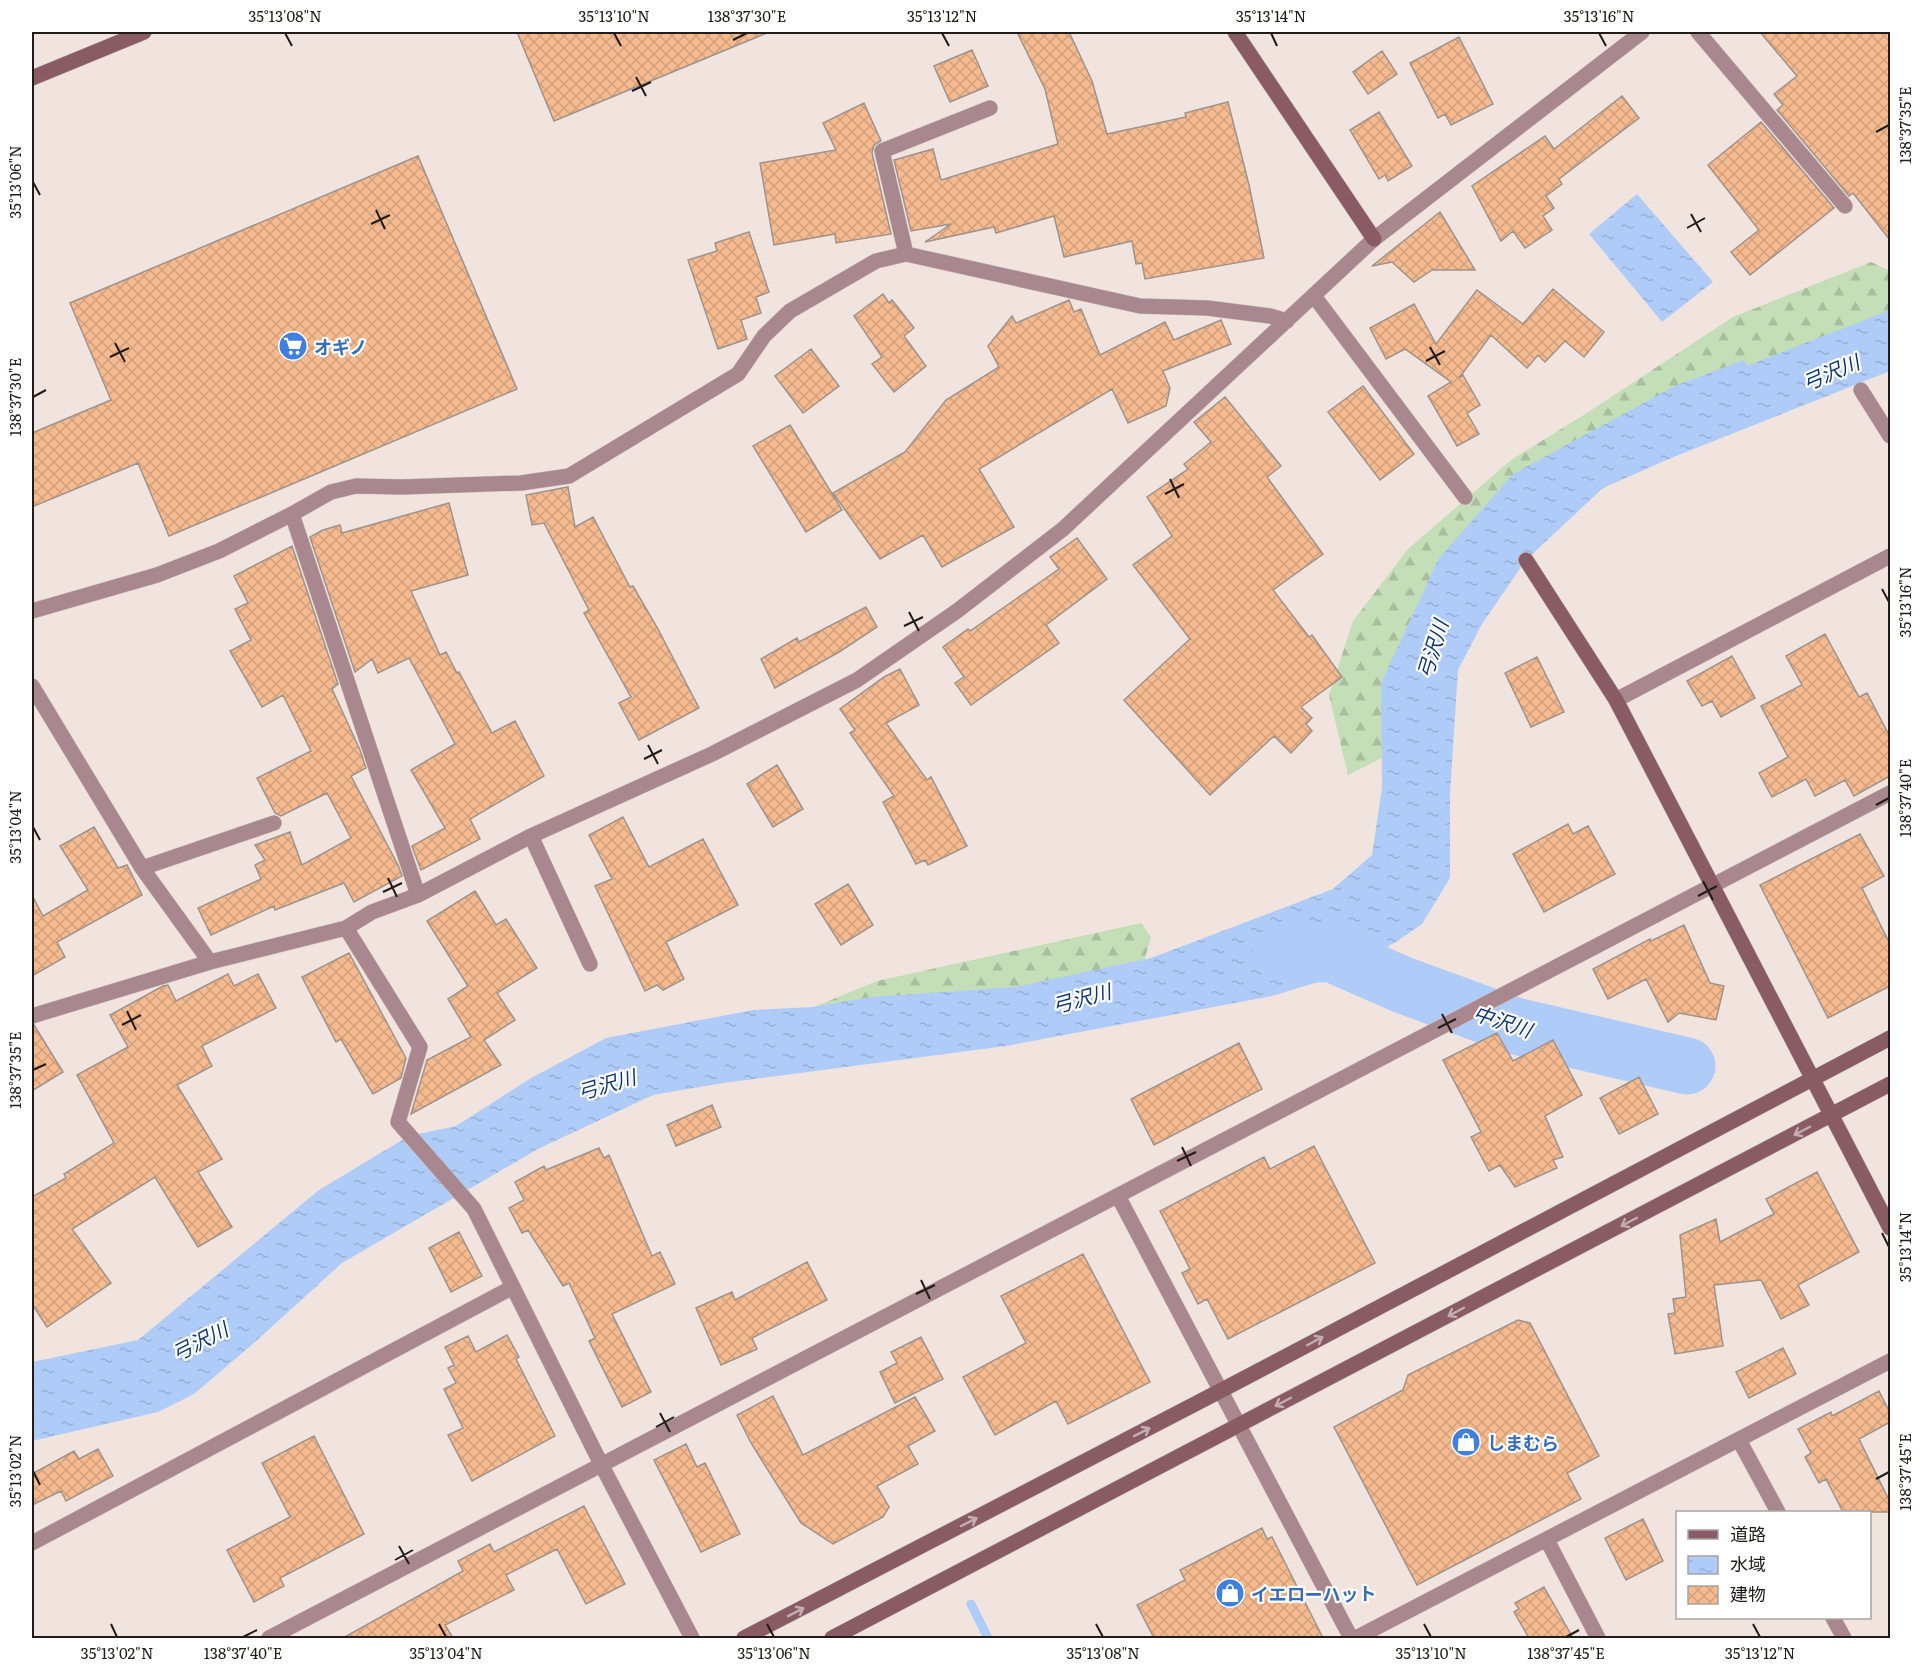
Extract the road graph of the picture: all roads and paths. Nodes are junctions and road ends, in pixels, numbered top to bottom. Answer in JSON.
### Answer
{"nodes":[{"id":1,"x":144,"y":32,"type":"edge"},
{"id":2,"x":1235,"y":32,"type":"edge"},
{"id":3,"x":1642,"y":32,"type":"edge"},
{"id":4,"x":1698,"y":32,"type":"edge"},
{"id":5,"x":32,"y":78,"type":"edge"},
{"id":6,"x":990,"y":108,"type":"dead end"},
{"id":7,"x":1845,"y":206,"type":"dead end"},
{"id":8,"x":1374,"y":239,"type":"junction"},
{"id":9,"x":906,"y":254,"type":"junction"},
{"id":10,"x":1314,"y":296,"type":"junction"},
{"id":11,"x":1287,"y":321,"type":"junction"},
{"id":12,"x":1861,"y":390,"type":"dead end"},
{"id":13,"x":1890,"y":435,"type":"edge"},
{"id":14,"x":1465,"y":498,"type":"dead end"},
{"id":15,"x":292,"y":514,"type":"junction"},
{"id":16,"x":1890,"y":556,"type":"edge"},
{"id":17,"x":1526,"y":560,"type":"dead end"},
{"id":18,"x":32,"y":611,"type":"edge"},
{"id":19,"x":32,"y":686,"type":"edge"},
{"id":20,"x":1616,"y":700,"type":"junction"},
{"id":21,"x":1890,"y":793,"type":"edge"},
{"id":22,"x":274,"y":822,"type":"dead end"},
{"id":23,"x":531,"y":836,"type":"junction"},
{"id":24,"x":142,"y":868,"type":"junction"},
{"id":25,"x":1712,"y":886,"type":"junction"},
{"id":26,"x":418,"y":895,"type":"junction"},
{"id":27,"x":346,"y":928,"type":"junction"},
{"id":28,"x":210,"y":962,"type":"junction"},
{"id":29,"x":590,"y":964,"type":"dead end"},
{"id":30,"x":32,"y":1016,"type":"edge"},
{"id":31,"x":1890,"y":1038,"type":"edge"},
{"id":32,"x":1812,"y":1078,"type":"junction"},
{"id":33,"x":1890,"y":1084,"type":"edge"},
{"id":34,"x":1832,"y":1115,"type":"junction"},
{"id":35,"x":1118,"y":1196,"type":"junction"},
{"id":36,"x":1890,"y":1228,"type":"edge"},
{"id":37,"x":513,"y":1287,"type":"junction"},
{"id":38,"x":1890,"y":1361,"type":"edge"},
{"id":39,"x":1222,"y":1390,"type":"junction"},
{"id":40,"x":1240,"y":1425,"type":"junction"},
{"id":41,"x":1739,"y":1440,"type":"junction"},
{"id":42,"x":601,"y":1464,"type":"junction"},
{"id":43,"x":1777,"y":1511,"type":"edge"},
{"id":44,"x":1547,"y":1540,"type":"junction"},
{"id":45,"x":32,"y":1543,"type":"edge"},
{"id":46,"x":1834,"y":1619,"type":"edge"},
{"id":47,"x":269,"y":1638,"type":"edge"},
{"id":48,"x":692,"y":1638,"type":"edge"},
{"id":49,"x":744,"y":1638,"type":"edge"},
{"id":50,"x":832,"y":1638,"type":"edge"},
{"id":51,"x":1351,"y":1638,"type":"edge"},
{"id":52,"x":1356,"y":1638,"type":"edge"},
{"id":53,"x":1598,"y":1638,"type":"edge"},
{"id":54,"x":1844,"y":1638,"type":"edge"}],
"edges":[{"from":1,"to":5,"type":"street"},
{"from":2,"to":8,"type":"street"},
{"from":3,"to":8,"type":"street"},
{"from":4,"to":7,"type":"street"},
{"from":6,"to":9,"type":"street"},
{"from":8,"to":10,"type":"street"},
{"from":9,"to":11,"type":"street"},
{"from":9,"to":15,"type":"street"},
{"from":10,"to":11,"type":"street"},
{"from":10,"to":14,"type":"street"},
{"from":11,"to":23,"type":"street"},
{"from":12,"to":13,"type":"street"},
{"from":15,"to":18,"type":"street"},
{"from":15,"to":26,"type":"street"},
{"from":16,"to":20,"type":"street"},
{"from":17,"to":20,"type":"street"},
{"from":19,"to":24,"type":"street"},
{"from":20,"to":25,"type":"street"},
{"from":21,"to":25,"type":"street"},
{"from":22,"to":24,"type":"street"},
{"from":23,"to":26,"type":"street"},
{"from":23,"to":29,"type":"street"},
{"from":24,"to":28,"type":"street"},
{"from":25,"to":32,"type":"street"},
{"from":25,"to":35,"type":"street"},
{"from":26,"to":27,"type":"street"},
{"from":27,"to":28,"type":"street"},
{"from":27,"to":37,"type":"street"},
{"from":28,"to":30,"type":"street"},
{"from":31,"to":32,"type":"street"},
{"from":32,"to":34,"type":"street"},
{"from":39,"to":32,"type":"street","one_way":true},
{"from":33,"to":34,"type":"street"},
{"from":34,"to":36,"type":"street"},
{"from":34,"to":40,"type":"street","one_way":true},
{"from":35,"to":39,"type":"street"},
{"from":35,"to":42,"type":"street"},
{"from":37,"to":42,"type":"street"},
{"from":37,"to":45,"type":"street"},
{"from":38,"to":41,"type":"street"},
{"from":39,"to":40,"type":"street"},
{"from":49,"to":39,"type":"street","one_way":true},
{"from":40,"to":50,"type":"street"},
{"from":40,"to":51,"type":"street"},
{"from":41,"to":43,"type":"street"},
{"from":41,"to":44,"type":"street"},
{"from":42,"to":47,"type":"street"},
{"from":42,"to":48,"type":"street"},
{"from":44,"to":52,"type":"street"},
{"from":44,"to":53,"type":"street"},
{"from":46,"to":54,"type":"street"}]}
